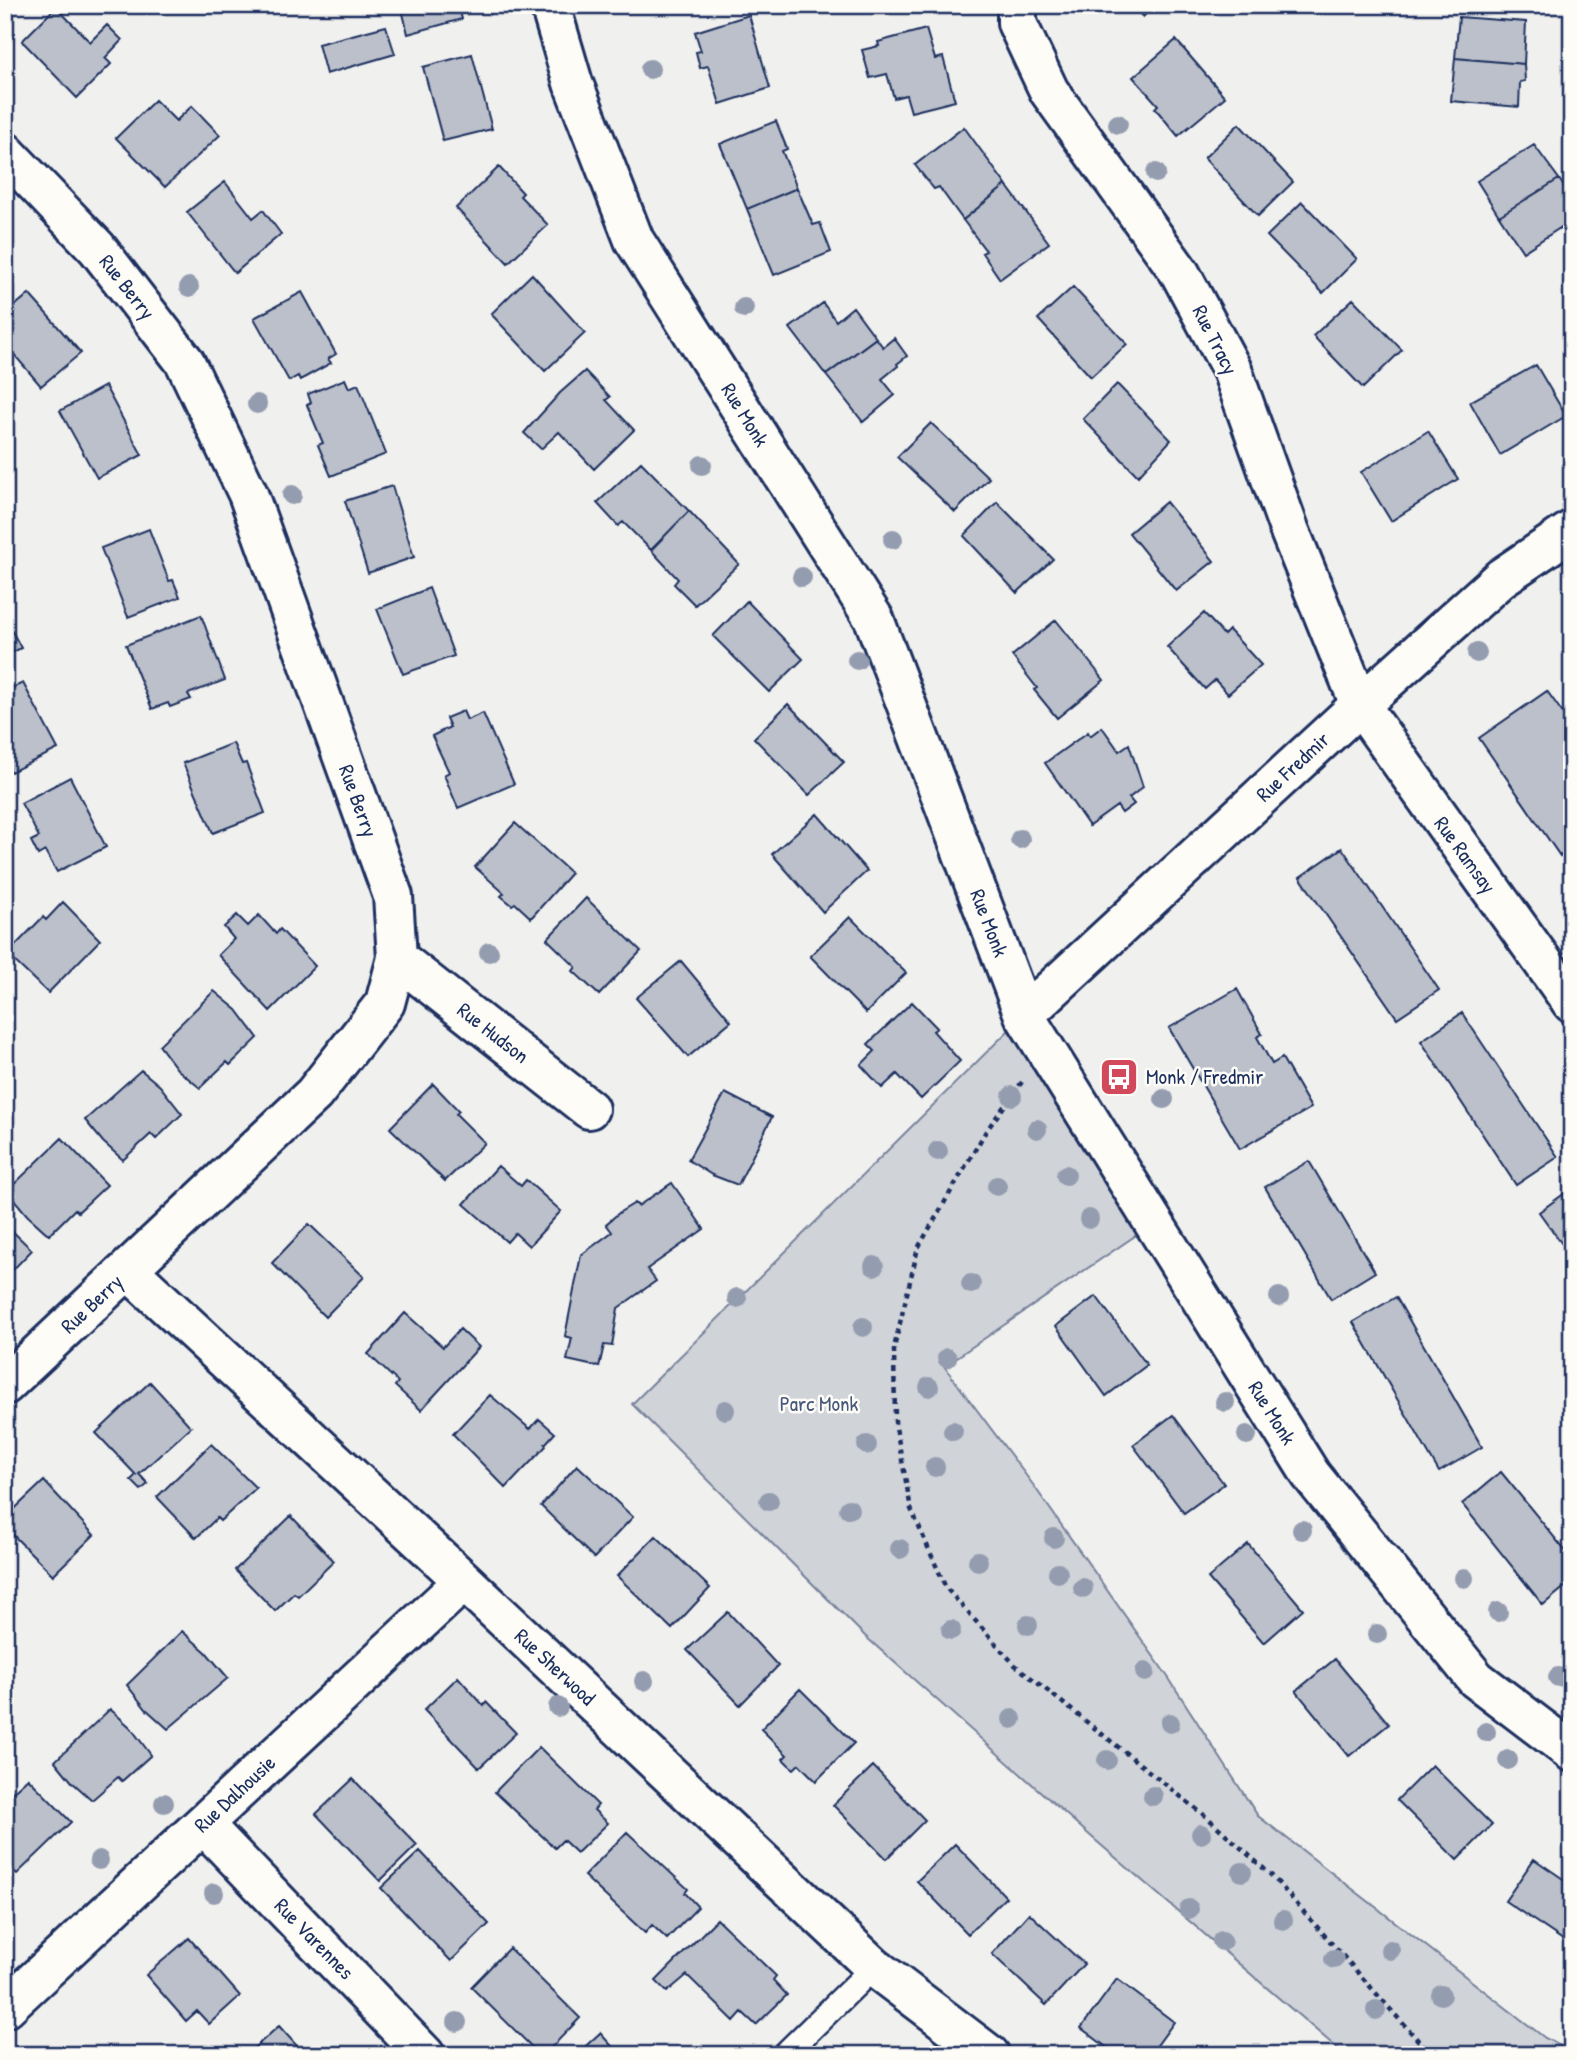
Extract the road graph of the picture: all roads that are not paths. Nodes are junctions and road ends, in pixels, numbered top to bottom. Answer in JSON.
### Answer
{"nodes":[{"id":1,"x":550,"y":5,"type":"edge"},
{"id":2,"x":1017,"y":5,"type":"edge"},
{"id":3,"x":5,"y":152,"type":"edge"},
{"id":4,"x":1572,"y":530,"type":"edge"},
{"id":5,"x":1360,"y":705,"type":"junction"},
{"id":6,"x":397,"y":958,"type":"junction"},
{"id":7,"x":1572,"y":1003,"type":"edge"},
{"id":8,"x":1024,"y":1015,"type":"junction"},
{"id":9,"x":590,"y":1109,"type":"dead end"},
{"id":10,"x":128,"y":1270,"type":"junction"},
{"id":11,"x":5,"y":1385,"type":"edge"},
{"id":12,"x":464,"y":1581,"type":"junction"},
{"id":13,"x":1572,"y":1752,"type":"edge"},
{"id":14,"x":203,"y":1824,"type":"junction"},
{"id":15,"x":874,"y":1967,"type":"junction"},
{"id":16,"x":5,"y":2008,"type":"edge"},
{"id":17,"x":425,"y":2055,"type":"edge"},
{"id":18,"x":784,"y":2055,"type":"edge"},
{"id":19,"x":990,"y":2055,"type":"edge"}],
"edges":[{"from":1,"to":8,"type":"street","name":"Rue Monk"},
{"from":2,"to":5,"type":"street","name":"Rue Tracy"},
{"from":3,"to":6,"type":"street","name":"Rue Berry"},
{"from":4,"to":5,"type":"street","name":"Rue Fredmir"},
{"from":5,"to":7,"type":"street","name":"Rue Ramsay"},
{"from":5,"to":8,"type":"street","name":"Rue Fredmir"},
{"from":6,"to":9,"type":"street","name":"Rue Hudson"},
{"from":6,"to":10,"type":"street","name":"Rue Berry"},
{"from":8,"to":13,"type":"street","name":"Rue Monk"},
{"from":10,"to":11,"type":"street","name":"Rue Berry"},
{"from":10,"to":12,"type":"street","name":"Rue Sherwood"},
{"from":12,"to":14,"type":"street","name":"Rue Dalhousie"},
{"from":12,"to":15,"type":"street","name":"Rue Sherwood"},
{"from":14,"to":16,"type":"street","name":"Rue Dalhousie"},
{"from":14,"to":17,"type":"street","name":"Rue Varennes"},
{"from":15,"to":18,"type":"lane"},
{"from":15,"to":19,"type":"street","name":"Rue Sherwood"}]}
